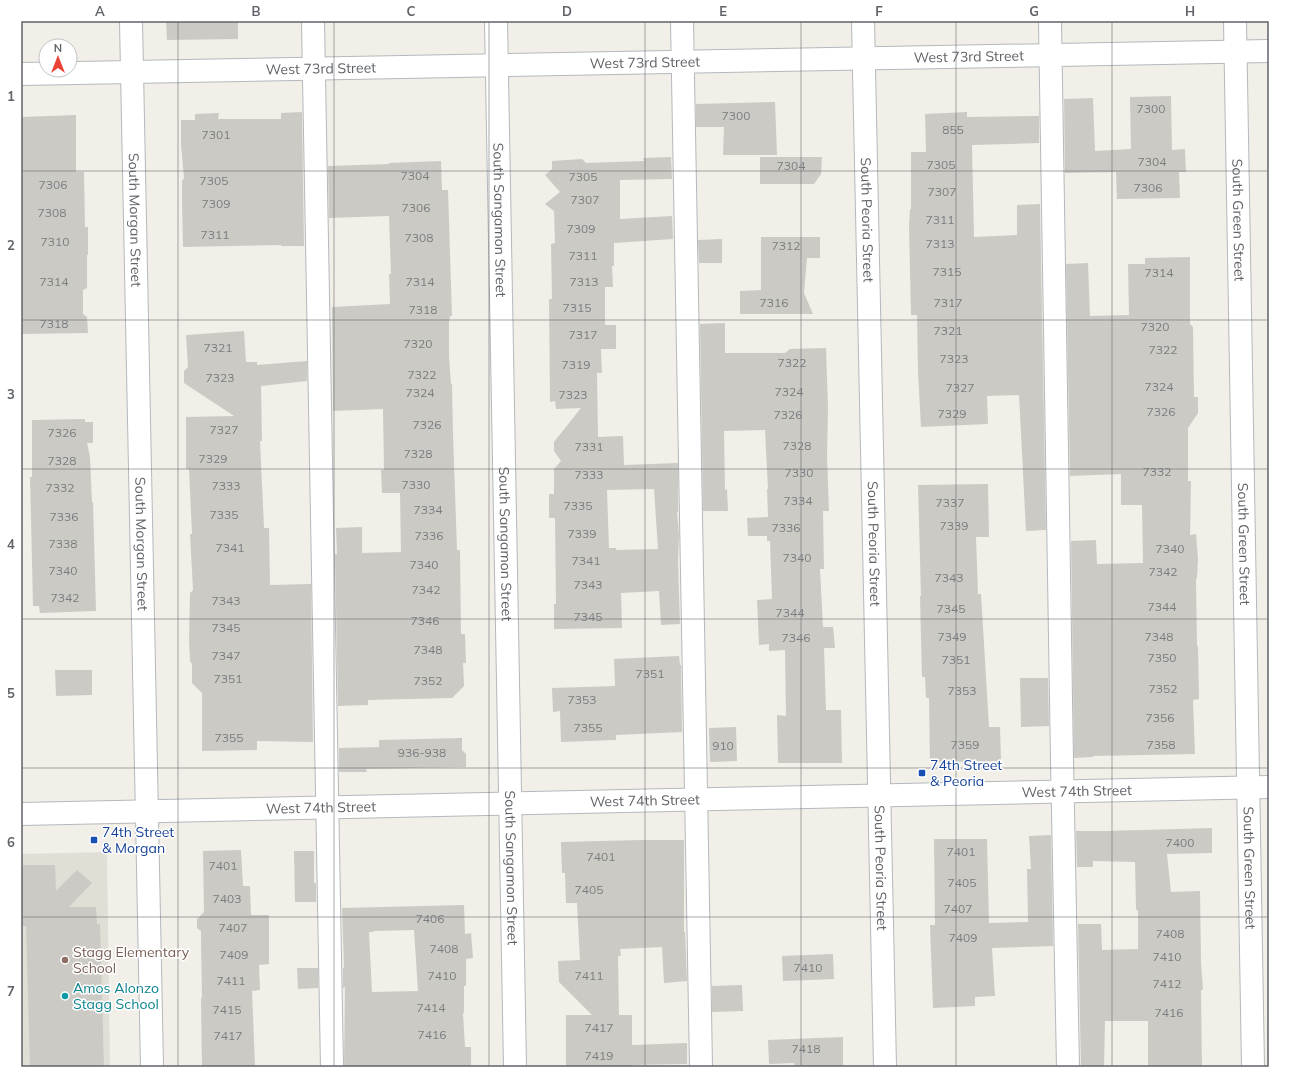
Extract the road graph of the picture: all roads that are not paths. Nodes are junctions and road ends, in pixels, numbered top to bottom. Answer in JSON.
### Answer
{"nodes":[{"id":1,"x":131,"y":21,"type":"edge"},
{"id":2,"x":314,"y":21,"type":"edge"},
{"id":3,"x":496,"y":21,"type":"edge"},
{"id":4,"x":682,"y":21,"type":"edge"},
{"id":5,"x":863,"y":21,"type":"edge"},
{"id":6,"x":1050,"y":21,"type":"edge"},
{"id":7,"x":1235,"y":21,"type":"edge"},
{"id":8,"x":1235,"y":51,"type":"junction"},
{"id":9,"x":1269,"y":51,"type":"edge"},
{"id":10,"x":1050,"y":55,"type":"junction"},
{"id":11,"x":864,"y":58,"type":"junction"},
{"id":12,"x":682,"y":62,"type":"junction"},
{"id":13,"x":496,"y":65,"type":"junction"},
{"id":14,"x":314,"y":69,"type":"junction"},
{"id":15,"x":132,"y":72,"type":"junction"},
{"id":16,"x":21,"y":74,"type":"edge"},
{"id":17,"x":1258,"y":788,"type":"edge"},
{"id":18,"x":1062,"y":792,"type":"junction"},
{"id":19,"x":879,"y":796,"type":"junction"},
{"id":20,"x":696,"y":799,"type":"junction"},
{"id":21,"x":510,"y":803,"type":"junction"},
{"id":22,"x":327,"y":807,"type":"junction"},
{"id":23,"x":147,"y":811,"type":"junction"},
{"id":24,"x":21,"y":814,"type":"edge"},
{"id":25,"x":152,"y":1067,"type":"edge"},
{"id":26,"x":332,"y":1067,"type":"edge"},
{"id":27,"x":515,"y":1067,"type":"edge"},
{"id":28,"x":701,"y":1067,"type":"edge"},
{"id":29,"x":885,"y":1067,"type":"edge"},
{"id":30,"x":1068,"y":1067,"type":"edge"},
{"id":31,"x":1253,"y":1067,"type":"edge"}],
"edges":[{"from":1,"to":15,"type":"street","name":"South Morgan Street"},
{"from":2,"to":14,"type":"street"},
{"from":3,"to":13,"type":"street","name":"South Sangamon Street"},
{"from":4,"to":12,"type":"street"},
{"from":5,"to":11,"type":"street","name":"South Peoria Street"},
{"from":6,"to":10,"type":"street"},
{"from":7,"to":8,"type":"street","name":"South Green Street"},
{"from":8,"to":9,"type":"street","name":"West 73rd Street"},
{"from":8,"to":10,"type":"street","name":"West 73rd Street"},
{"from":8,"to":17,"type":"street","name":"South Green Street"},
{"from":10,"to":11,"type":"street","name":"West 73rd Street"},
{"from":10,"to":18,"type":"street"},
{"from":11,"to":12,"type":"street","name":"West 73rd Street"},
{"from":11,"to":19,"type":"street","name":"South Peoria Street"},
{"from":12,"to":13,"type":"street","name":"West 73rd Street"},
{"from":12,"to":20,"type":"street"},
{"from":13,"to":14,"type":"street","name":"West 73rd Street"},
{"from":13,"to":21,"type":"street","name":"South Sangamon Street"},
{"from":14,"to":15,"type":"street","name":"West 73rd Street"},
{"from":14,"to":22,"type":"street"},
{"from":15,"to":16,"type":"street","name":"West 73rd Street"},
{"from":15,"to":23,"type":"street","name":"South Morgan Street"},
{"from":17,"to":18,"type":"street","name":"West 74th Street"},
{"from":17,"to":31,"type":"street","name":"South Green Street"},
{"from":18,"to":19,"type":"street","name":"West 74th Street"},
{"from":18,"to":30,"type":"street"},
{"from":19,"to":20,"type":"street","name":"West 74th Street"},
{"from":19,"to":29,"type":"street","name":"South Peoria Street"},
{"from":20,"to":21,"type":"street","name":"West 74th Street"},
{"from":20,"to":28,"type":"street"},
{"from":21,"to":22,"type":"street","name":"West 74th Street"},
{"from":21,"to":27,"type":"street","name":"South Sangamon Street"},
{"from":22,"to":23,"type":"street","name":"West 74th Street"},
{"from":22,"to":26,"type":"street"},
{"from":23,"to":24,"type":"street","name":"West 74th Street"},
{"from":23,"to":25,"type":"street","name":"South Morgan Street"}]}
